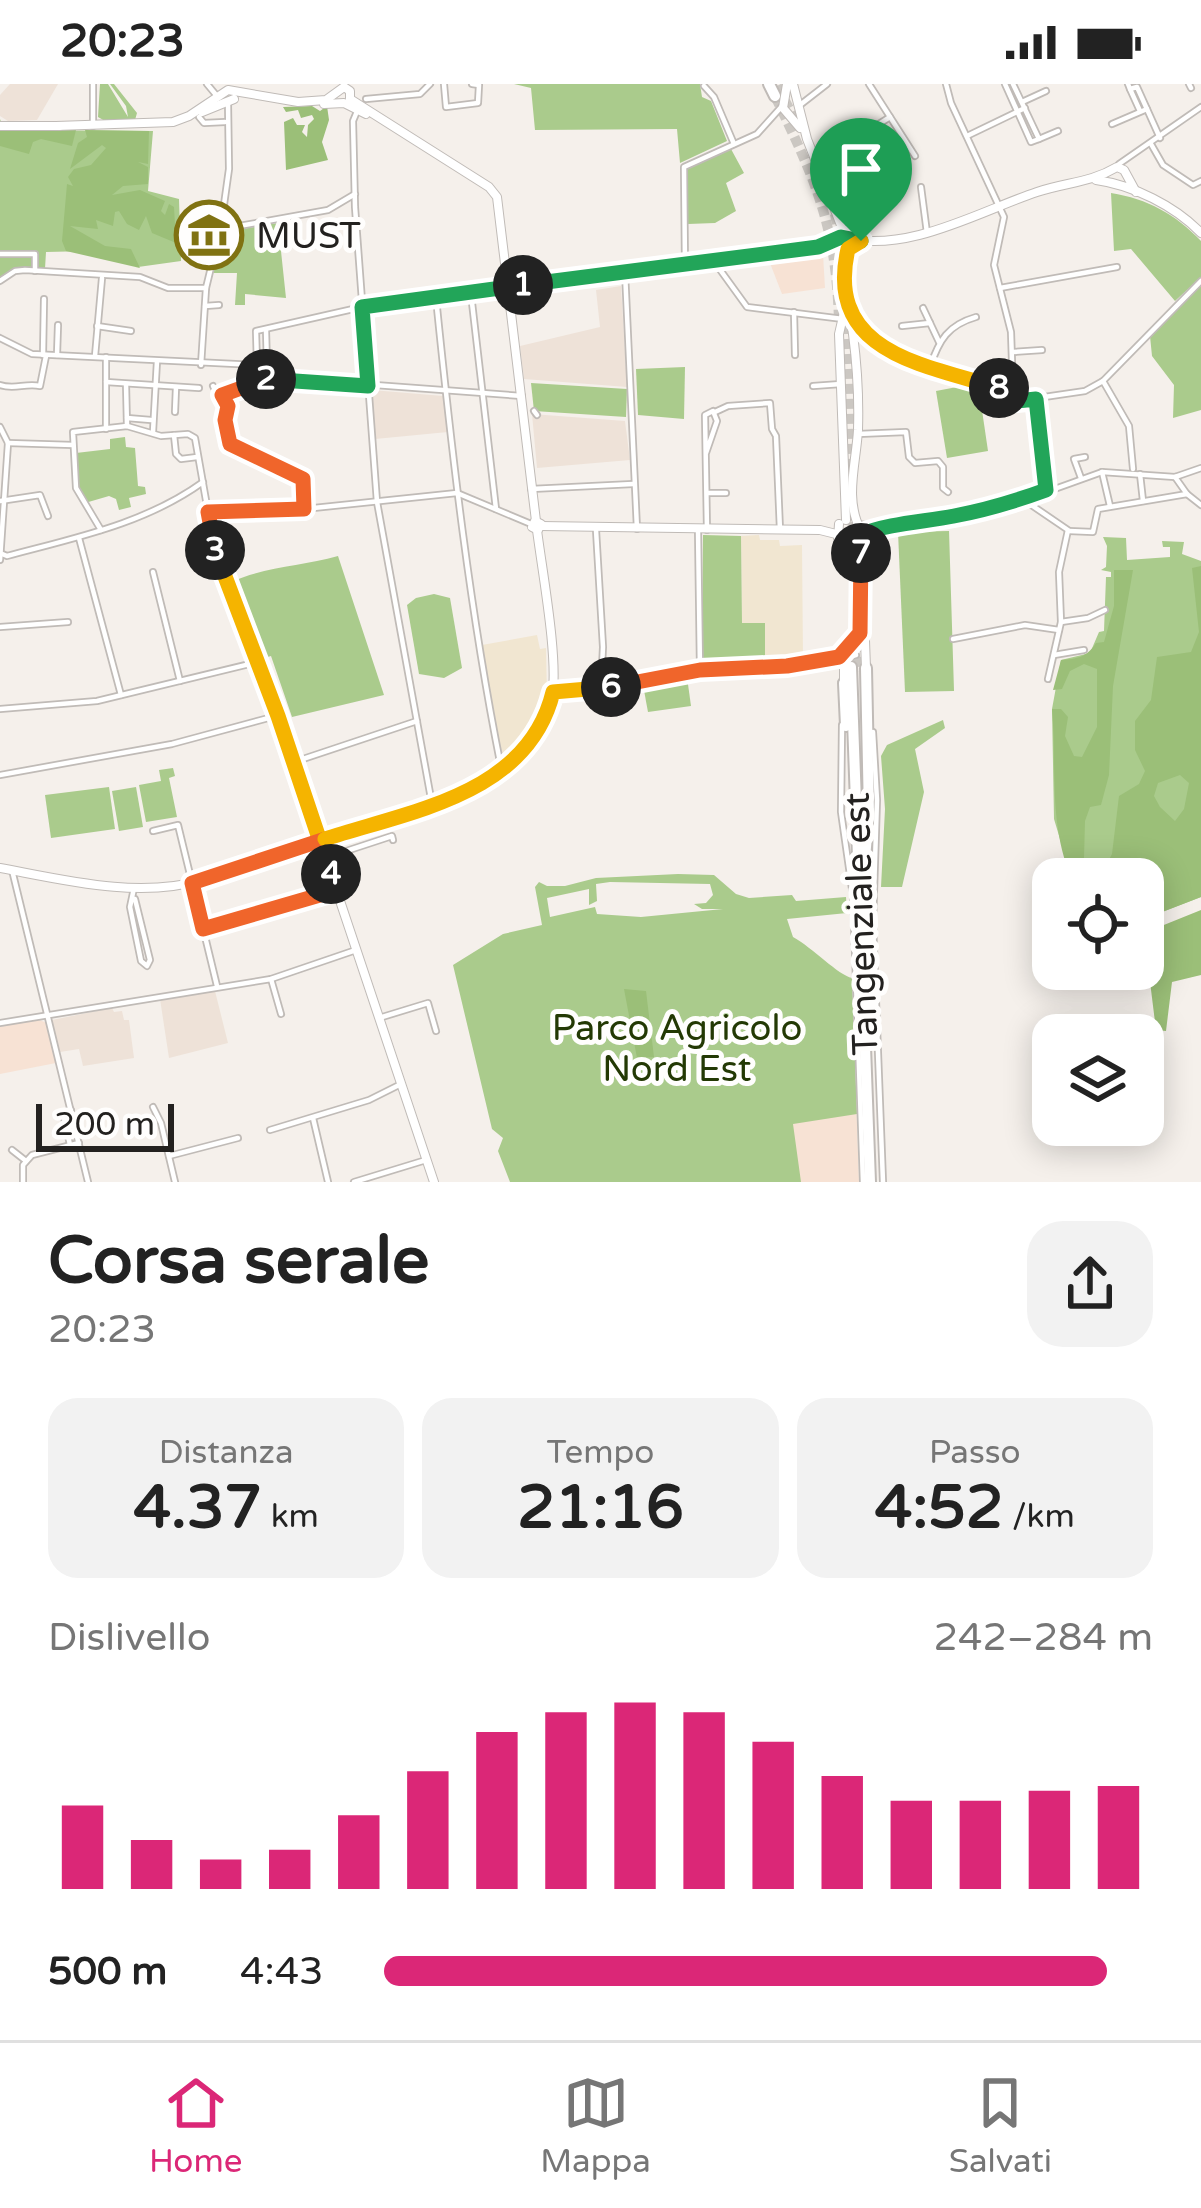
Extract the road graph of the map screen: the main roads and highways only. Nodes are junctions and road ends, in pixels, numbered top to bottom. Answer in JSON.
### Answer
{"nodes":[{"id":1,"x":853,"y":661,"type":"tunnel mouth"},
{"id":2,"x":873,"y":1182,"type":"edge"}],
"edges":[{"from":1,"to":2,"type":"highway","name":"Tangenziale est"}]}
